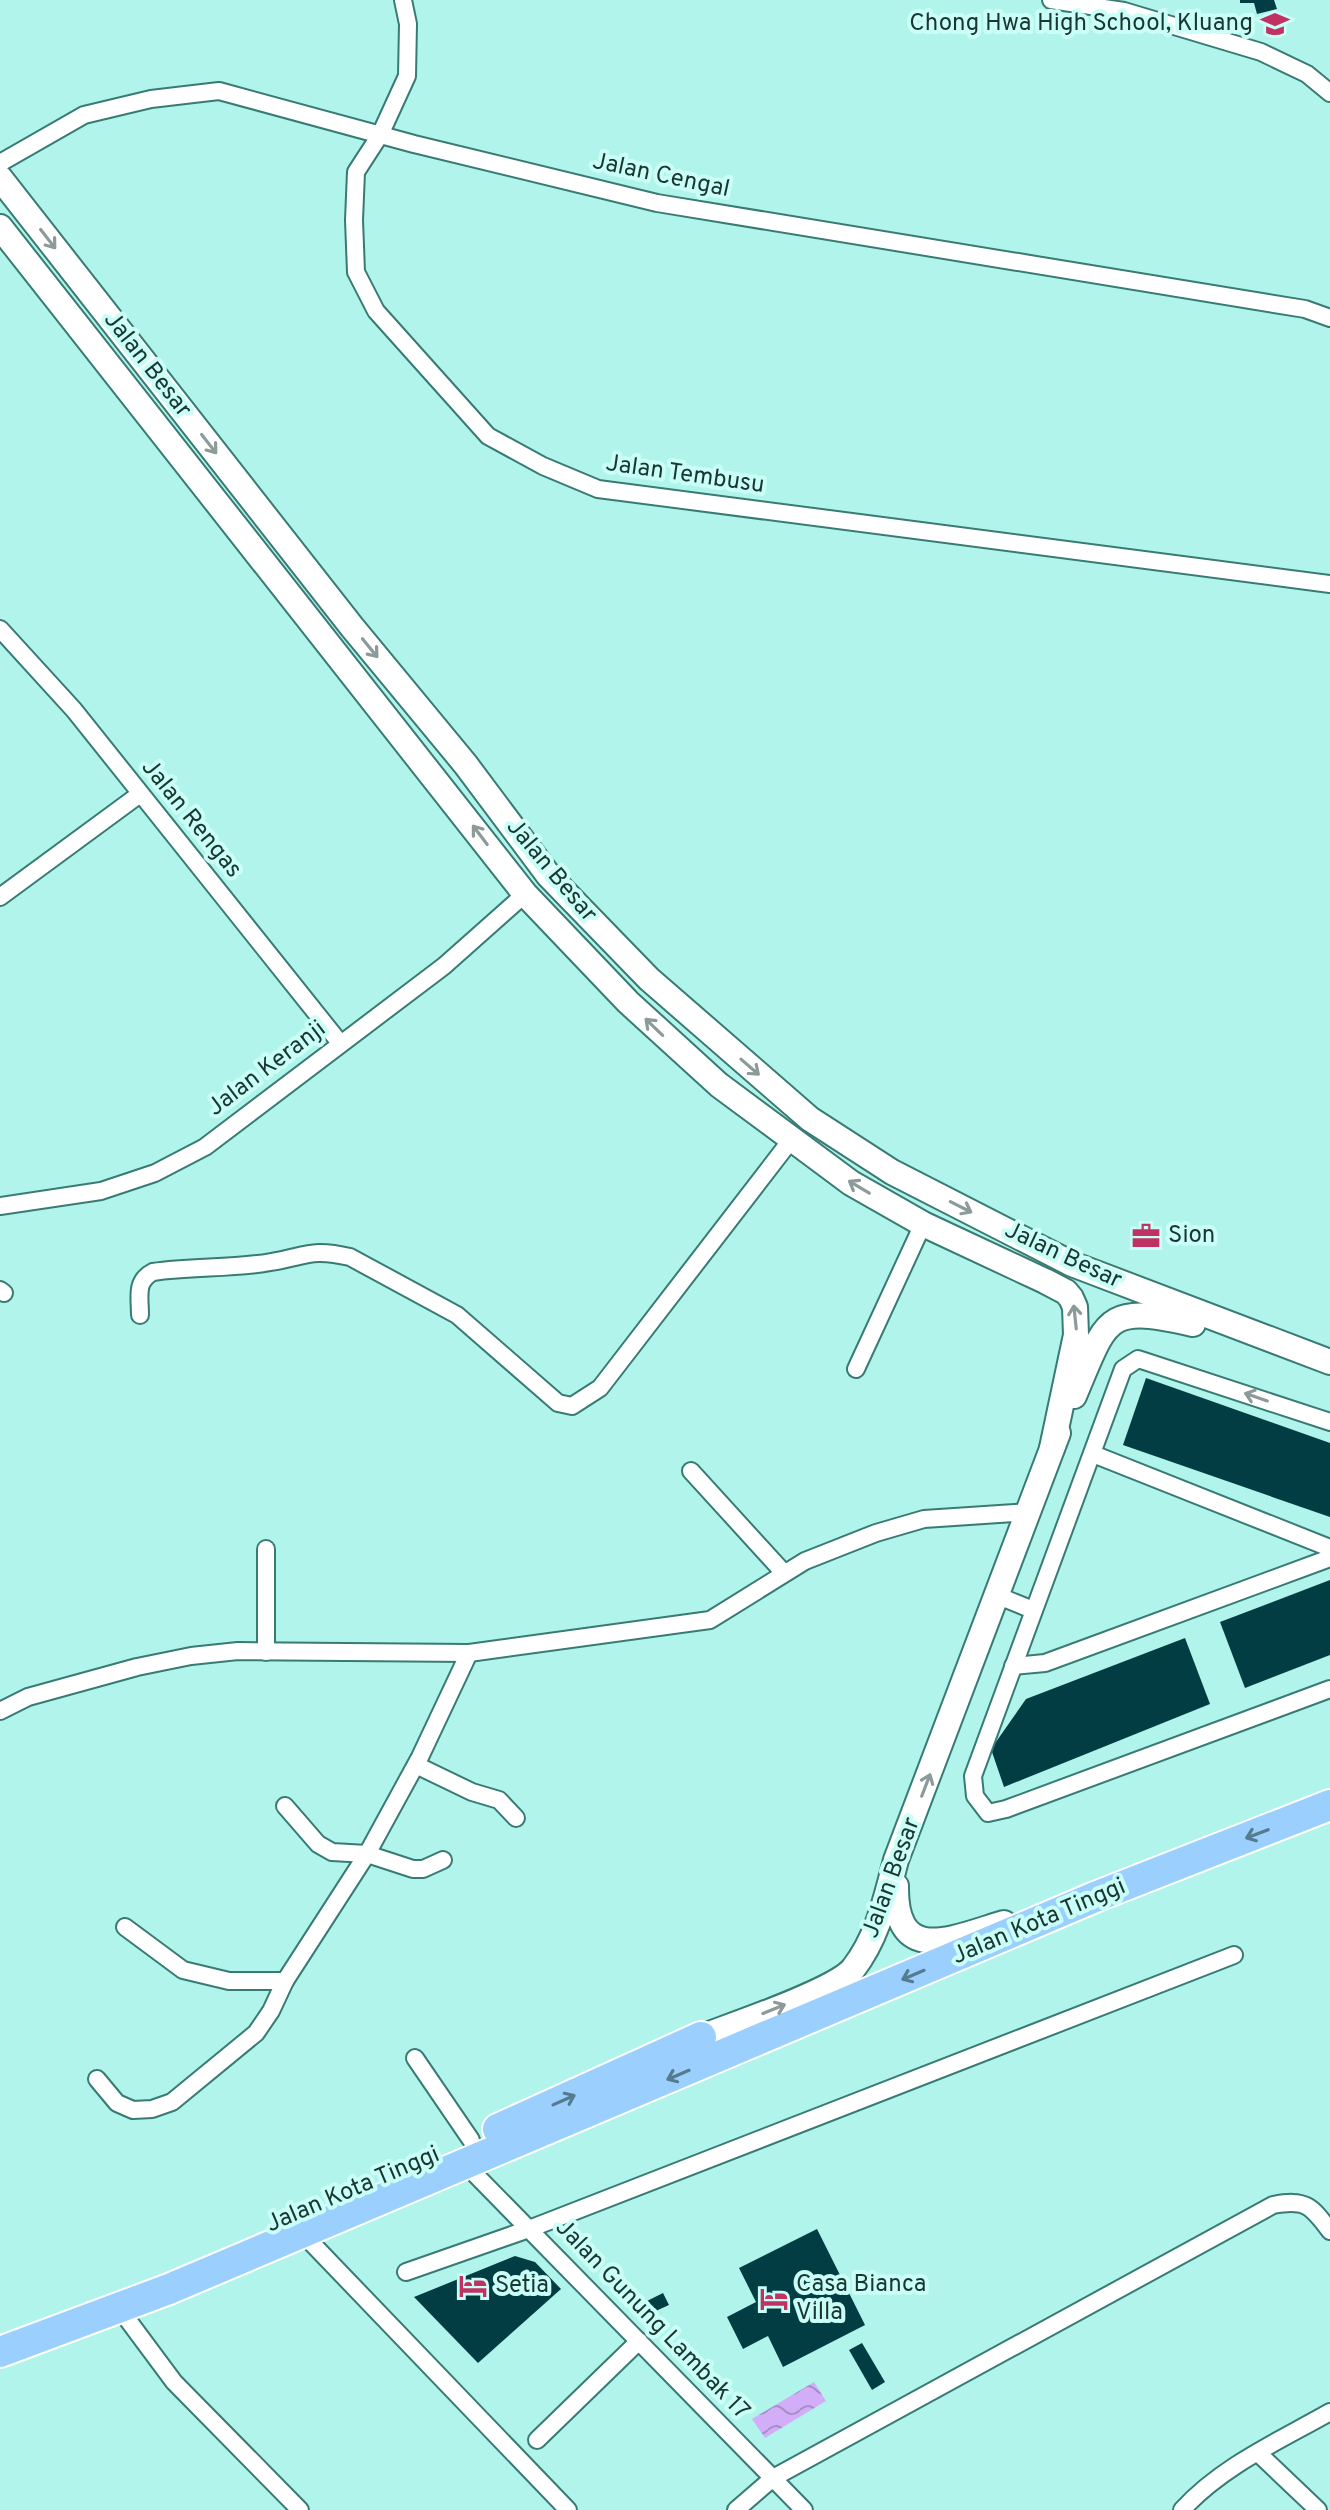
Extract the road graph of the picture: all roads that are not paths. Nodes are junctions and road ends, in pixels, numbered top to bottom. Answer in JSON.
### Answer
{"nodes":[{"id":1,"x":403,"y":0,"type":"edge"},
{"id":2,"x":1051,"y":0,"type":"edge"},
{"id":3,"x":1330,"y":93,"type":"edge"},
{"id":4,"x":380,"y":135,"type":"junction"},
{"id":5,"x":0,"y":163,"type":"edge"},
{"id":6,"x":0,"y":178,"type":"edge"},
{"id":7,"x":0,"y":227,"type":"edge"},
{"id":8,"x":1330,"y":318,"type":"edge"},
{"id":9,"x":1330,"y":584,"type":"edge"},
{"id":10,"x":0,"y":629,"type":"edge"},
{"id":11,"x":140,"y":794,"type":"junction"},
{"id":12,"x":525,"y":894,"type":"junction"},
{"id":13,"x":0,"y":897,"type":"edge"},
{"id":14,"x":340,"y":1043,"type":"junction"},
{"id":15,"x":791,"y":1140,"type":"junction"},
{"id":16,"x":0,"y":1206,"type":"edge"},
{"id":17,"x":923,"y":1224,"type":"junction"},
{"id":18,"x":140,"y":1315,"type":"dead end"},
{"id":19,"x":1282,"y":1346,"type":"junction"},
{"id":20,"x":1330,"y":1362,"type":"edge"},
{"id":21,"x":856,"y":1369,"type":"dead end"},
{"id":22,"x":1330,"y":1422,"type":"edge"},
{"id":23,"x":1052,"y":1448,"type":"junction"},
{"id":24,"x":1093,"y":1454,"type":"junction"},
{"id":25,"x":691,"y":1471,"type":"dead end"},
{"id":26,"x":1030,"y":1512,"type":"junction"},
{"id":27,"x":1330,"y":1548,"type":"edge"},
{"id":28,"x":266,"y":1549,"type":"dead end"},
{"id":29,"x":1330,"y":1558,"type":"edge"},
{"id":30,"x":784,"y":1573,"type":"junction"},
{"id":31,"x":996,"y":1595,"type":"junction"},
{"id":32,"x":1033,"y":1610,"type":"junction"},
{"id":33,"x":266,"y":1652,"type":"junction"},
{"id":34,"x":469,"y":1653,"type":"junction"},
{"id":35,"x":1013,"y":1666,"type":"junction"},
{"id":36,"x":1330,"y":1689,"type":"edge"},
{"id":37,"x":0,"y":1711,"type":"edge"},
{"id":38,"x":416,"y":1765,"type":"junction"},
{"id":39,"x":1330,"y":1805,"type":"edge"},
{"id":40,"x":285,"y":1806,"type":"dead end"},
{"id":41,"x":516,"y":1818,"type":"dead end"},
{"id":42,"x":367,"y":1854,"type":"junction"},
{"id":43,"x":443,"y":1860,"type":"dead end"},
{"id":44,"x":896,"y":1860,"type":"junction"},
{"id":45,"x":1095,"y":1897,"type":"junction"},
{"id":46,"x":125,"y":1927,"type":"dead end"},
{"id":47,"x":1234,"y":1955,"type":"dead end"},
{"id":48,"x":285,"y":1981,"type":"junction"},
{"id":49,"x":701,"y":2037,"type":"joint"},
{"id":50,"x":415,"y":2058,"type":"dead end"},
{"id":51,"x":97,"y":2079,"type":"dead end"},
{"id":52,"x":468,"y":2152,"type":"junction"},
{"id":53,"x":529,"y":2229,"type":"junction"},
{"id":54,"x":1330,"y":2231,"type":"edge"},
{"id":55,"x":302,"y":2233,"type":"junction"},
{"id":56,"x":406,"y":2272,"type":"dead end"},
{"id":57,"x":119,"y":2308,"type":"junction"},
{"id":58,"x":0,"y":2332,"type":"edge"},
{"id":59,"x":639,"y":2341,"type":"junction"},
{"id":60,"x":0,"y":2352,"type":"edge"},
{"id":61,"x":1330,"y":2412,"type":"edge"},
{"id":62,"x":537,"y":2440,"type":"dead end"},
{"id":63,"x":1258,"y":2453,"type":"junction"},
{"id":64,"x":773,"y":2478,"type":"junction"},
{"id":65,"x":300,"y":2510,"type":"edge"},
{"id":66,"x":568,"y":2510,"type":"edge"},
{"id":67,"x":736,"y":2510,"type":"edge"},
{"id":68,"x":804,"y":2510,"type":"edge"},
{"id":69,"x":1182,"y":2510,"type":"edge"},
{"id":70,"x":1318,"y":2510,"type":"edge"}],
"edges":[{"from":1,"to":4,"type":"street","name":"Jalan Tembusu"},
{"from":2,"to":3,"type":"street"},
{"from":4,"to":5,"type":"street","name":"Jalan Cengal"},
{"from":4,"to":8,"type":"street","name":"Jalan Cengal"},
{"from":4,"to":9,"type":"street","name":"Jalan Tembusu"},
{"from":6,"to":19,"type":"main road","name":"Jalan Besar","one_way":true},
{"from":12,"to":7,"type":"main road","name":"Jalan Besar","one_way":true},
{"from":10,"to":11,"type":"street","name":"Jalan Rengas"},
{"from":11,"to":13,"type":"street"},
{"from":11,"to":14,"type":"street","name":"Jalan Rengas"},
{"from":12,"to":14,"type":"street","name":"Jalan Keranji"},
{"from":15,"to":12,"type":"main road","name":"Jalan Besar","one_way":true},
{"from":14,"to":16,"type":"street","name":"Jalan Keranji"},
{"from":17,"to":15,"type":"main road","name":"Jalan Besar","one_way":true},
{"from":15,"to":18,"type":"street"},
{"from":17,"to":21,"type":"street"},
{"from":23,"to":17,"type":"main road","name":"Jalan Besar","one_way":true},
{"from":19,"to":20,"type":"main road","name":"Jalan Besar"},
{"from":19,"to":23,"type":"main road","name":"Jalan Besar"},
{"from":22,"to":24,"type":"street","one_way":true},
{"from":23,"to":26,"type":"main road","name":"Jalan Besar"},
{"from":24,"to":27,"type":"street"},
{"from":24,"to":32,"type":"street"},
{"from":25,"to":30,"type":"street"},
{"from":26,"to":30,"type":"street"},
{"from":26,"to":31,"type":"main road","name":"Jalan Besar"},
{"from":28,"to":33,"type":"street"},
{"from":29,"to":35,"type":"street"},
{"from":30,"to":34,"type":"street"},
{"from":31,"to":32,"type":"street"},
{"from":44,"to":31,"type":"main road","name":"Jalan Besar","one_way":true},
{"from":32,"to":35,"type":"street"},
{"from":33,"to":34,"type":"street"},
{"from":33,"to":37,"type":"street"},
{"from":34,"to":38,"type":"street"},
{"from":35,"to":36,"type":"street"},
{"from":38,"to":41,"type":"street"},
{"from":38,"to":42,"type":"street"},
{"from":39,"to":45,"type":"highway","name":"Jalan Kota Tinggi","one_way":true},
{"from":40,"to":42,"type":"street"},
{"from":42,"to":43,"type":"street"},
{"from":42,"to":48,"type":"street"},
{"from":44,"to":45,"type":"main road"},
{"from":49,"to":44,"type":"main road","name":"Jalan Besar","one_way":true},
{"from":45,"to":52,"type":"highway","name":"Jalan Kota Tinggi","one_way":true},
{"from":46,"to":48,"type":"street"},
{"from":47,"to":53,"type":"street"},
{"from":48,"to":51,"type":"street"},
{"from":52,"to":49,"type":"highway","name":"Jalan Kota Tinggi","one_way":true},
{"from":50,"to":52,"type":"street","name":"Jalan Gunung Lambak 17"},
{"from":52,"to":53,"type":"street","name":"Jalan Gunung Lambak 17"},
{"from":52,"to":55,"type":"highway"},
{"from":52,"to":58,"type":"highway","name":"Jalan Kota Tinggi"},
{"from":53,"to":56,"type":"street"},
{"from":53,"to":59,"type":"street","name":"Jalan Gunung Lambak 17"},
{"from":54,"to":64,"type":"street"},
{"from":55,"to":57,"type":"highway"},
{"from":55,"to":66,"type":"street"},
{"from":57,"to":60,"type":"highway"},
{"from":57,"to":65,"type":"street"},
{"from":59,"to":62,"type":"street"},
{"from":59,"to":64,"type":"street","name":"Jalan Gunung Lambak 17"},
{"from":61,"to":63,"type":"street"},
{"from":63,"to":69,"type":"street"},
{"from":63,"to":70,"type":"street"},
{"from":64,"to":67,"type":"street"},
{"from":64,"to":68,"type":"street","name":"Jalan Gunung Lambak 17"}]}
